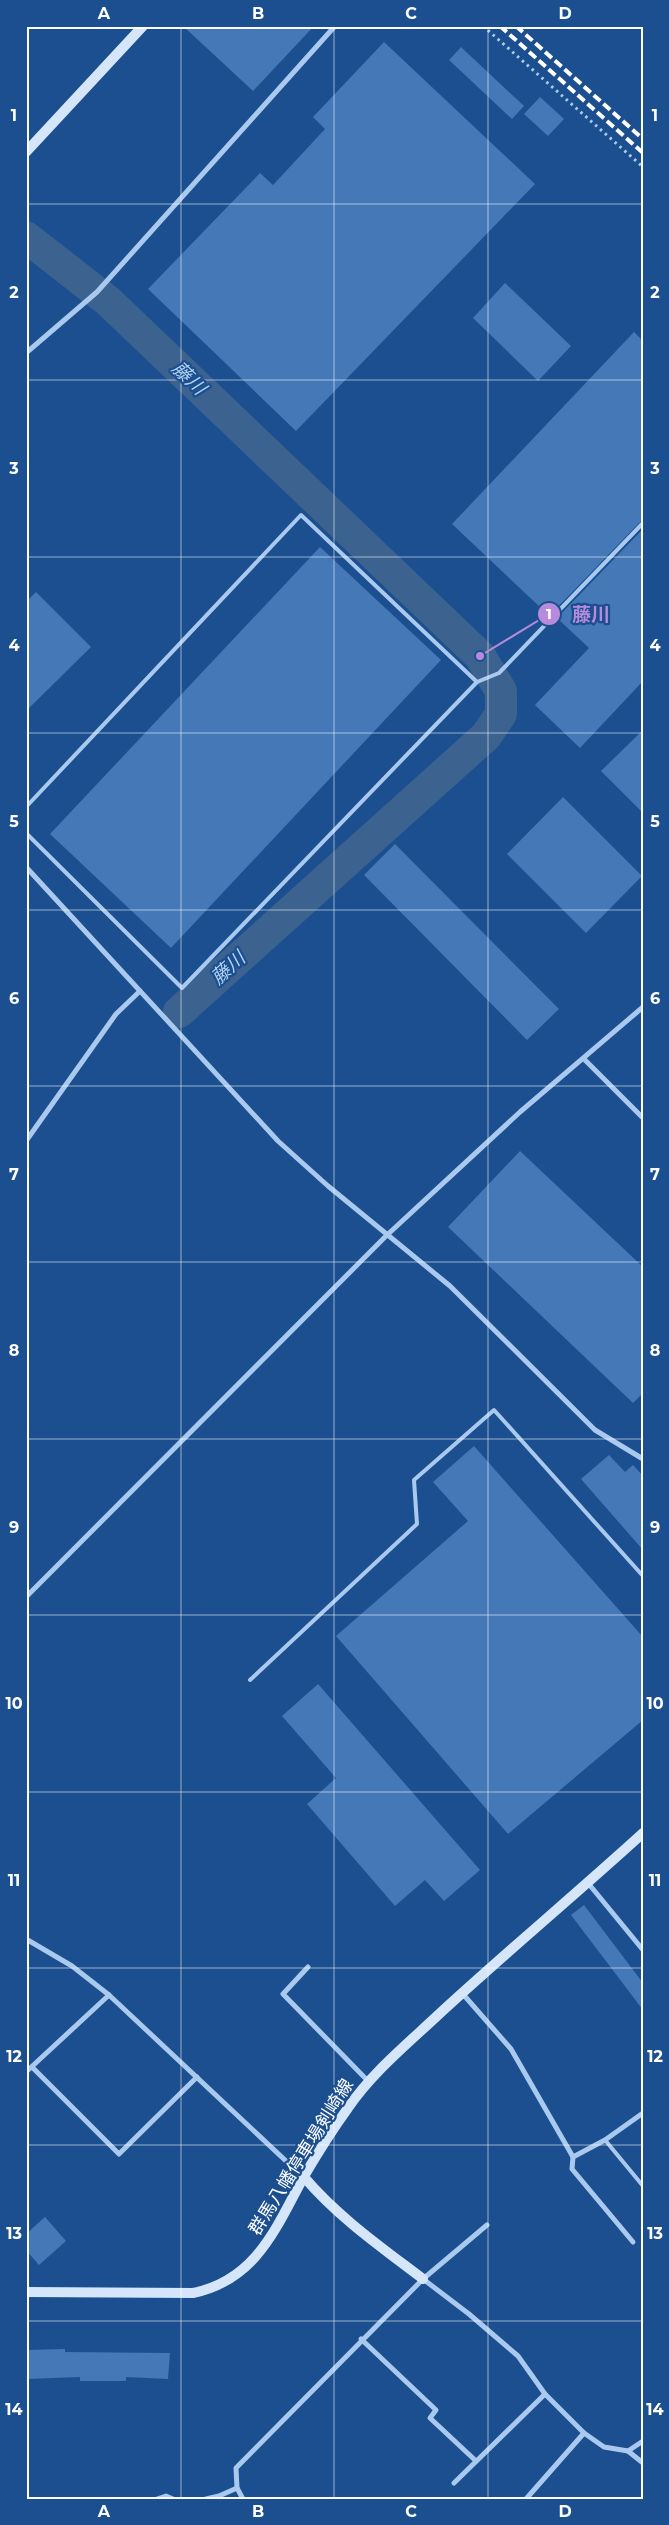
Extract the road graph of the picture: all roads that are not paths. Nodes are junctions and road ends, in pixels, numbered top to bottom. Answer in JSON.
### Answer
{"nodes":[{"id":1,"x":144,"y":26,"type":"edge"},
{"id":2,"x":335,"y":26,"type":"edge"},
{"id":3,"x":26,"y":152,"type":"edge"},
{"id":4,"x":26,"y":353,"type":"edge"},
{"id":5,"x":643,"y":523,"type":"edge"},
{"id":6,"x":477,"y":682,"type":"junction"},
{"id":7,"x":26,"y":807,"type":"edge"},
{"id":8,"x":26,"y":833,"type":"edge"},
{"id":9,"x":26,"y":867,"type":"edge"},
{"id":10,"x":140,"y":991,"type":"junction"},
{"id":11,"x":643,"y":1007,"type":"edge"},
{"id":12,"x":584,"y":1059,"type":"junction"},
{"id":13,"x":643,"y":1118,"type":"edge"},
{"id":14,"x":26,"y":1142,"type":"edge"},
{"id":15,"x":386,"y":1236,"type":"junction"},
{"id":16,"x":643,"y":1459,"type":"edge"},
{"id":17,"x":643,"y":1576,"type":"edge"},
{"id":18,"x":26,"y":1597,"type":"edge"},
{"id":19,"x":250,"y":1680,"type":"dead end"},
{"id":20,"x":643,"y":1833,"type":"edge"},
{"id":21,"x":588,"y":1882,"type":"junction"},
{"id":22,"x":26,"y":1939,"type":"edge"},
{"id":23,"x":643,"y":1950,"type":"edge"},
{"id":24,"x":308,"y":1968,"type":"dead end"},
{"id":25,"x":462,"y":1993,"type":"junction"},
{"id":26,"x":109,"y":1995,"type":"junction"},
{"id":27,"x":32,"y":2067,"type":"junction"},
{"id":28,"x":26,"y":2072,"type":"edge"},
{"id":29,"x":197,"y":2077,"type":"junction"},
{"id":30,"x":368,"y":2082,"type":"junction"},
{"id":31,"x":643,"y":2113,"type":"edge"},
{"id":32,"x":605,"y":2140,"type":"junction"},
{"id":33,"x":573,"y":2157,"type":"junction"},
{"id":34,"x":304,"y":2177,"type":"junction"},
{"id":35,"x":643,"y":2186,"type":"edge"},
{"id":36,"x":487,"y":2226,"type":"dead end"},
{"id":37,"x":633,"y":2242,"type":"dead end"},
{"id":38,"x":423,"y":2279,"type":"junction"},
{"id":39,"x":26,"y":2292,"type":"edge"},
{"id":40,"x":361,"y":2339,"type":"junction"},
{"id":41,"x":545,"y":2394,"type":"junction"},
{"id":42,"x":584,"y":2433,"type":"junction"},
{"id":43,"x":643,"y":2441,"type":"edge"},
{"id":44,"x":628,"y":2451,"type":"junction"},
{"id":45,"x":476,"y":2461,"type":"junction"},
{"id":46,"x":643,"y":2463,"type":"edge"},
{"id":47,"x":454,"y":2483,"type":"dead end"},
{"id":48,"x":237,"y":2488,"type":"junction"},
{"id":49,"x":157,"y":2499,"type":"edge"},
{"id":50,"x":173,"y":2499,"type":"edge"},
{"id":51,"x":206,"y":2499,"type":"edge"},
{"id":52,"x":243,"y":2499,"type":"edge"},
{"id":53,"x":526,"y":2499,"type":"edge"}],
"edges":[{"from":1,"to":3,"type":"main road"},
{"from":2,"to":4,"type":"street"},
{"from":5,"to":6,"type":"lane"},
{"from":6,"to":7,"type":"lane"},
{"from":6,"to":8,"type":"lane"},
{"from":9,"to":10,"type":"street"},
{"from":10,"to":14,"type":"street"},
{"from":10,"to":15,"type":"street"},
{"from":11,"to":12,"type":"street"},
{"from":12,"to":13,"type":"street"},
{"from":12,"to":15,"type":"street"},
{"from":15,"to":16,"type":"street"},
{"from":15,"to":18,"type":"street"},
{"from":17,"to":19,"type":"lane"},
{"from":20,"to":21,"type":"main road","name":"群馬八幡停車場剣崎線"},
{"from":21,"to":23,"type":"street"},
{"from":21,"to":25,"type":"main road","name":"群馬八幡停車場剣崎線"},
{"from":22,"to":26,"type":"street"},
{"from":24,"to":30,"type":"street"},
{"from":25,"to":30,"type":"main road","name":"群馬八幡停車場剣崎線"},
{"from":25,"to":33,"type":"street"},
{"from":26,"to":27,"type":"street"},
{"from":26,"to":29,"type":"street"},
{"from":27,"to":28,"type":"street"},
{"from":27,"to":29,"type":"street"},
{"from":29,"to":34,"type":"street"},
{"from":30,"to":34,"type":"main road","name":"群馬八幡停車場剣崎線"},
{"from":31,"to":32,"type":"street"},
{"from":32,"to":33,"type":"street"},
{"from":32,"to":35,"type":"lane"},
{"from":33,"to":37,"type":"street"},
{"from":34,"to":38,"type":"main road"},
{"from":34,"to":39,"type":"main road","name":"群馬八幡停車場剣崎線"},
{"from":36,"to":38,"type":"street"},
{"from":38,"to":40,"type":"street"},
{"from":38,"to":41,"type":"street"},
{"from":40,"to":45,"type":"street"},
{"from":40,"to":48,"type":"street"},
{"from":41,"to":42,"type":"street"},
{"from":41,"to":45,"type":"street"},
{"from":42,"to":44,"type":"street"},
{"from":42,"to":53,"type":"street"},
{"from":43,"to":44,"type":"street"},
{"from":44,"to":46,"type":"street"},
{"from":45,"to":47,"type":"street"},
{"from":48,"to":51,"type":"street"},
{"from":48,"to":52,"type":"street"},
{"from":49,"to":50,"type":"street"}]}
